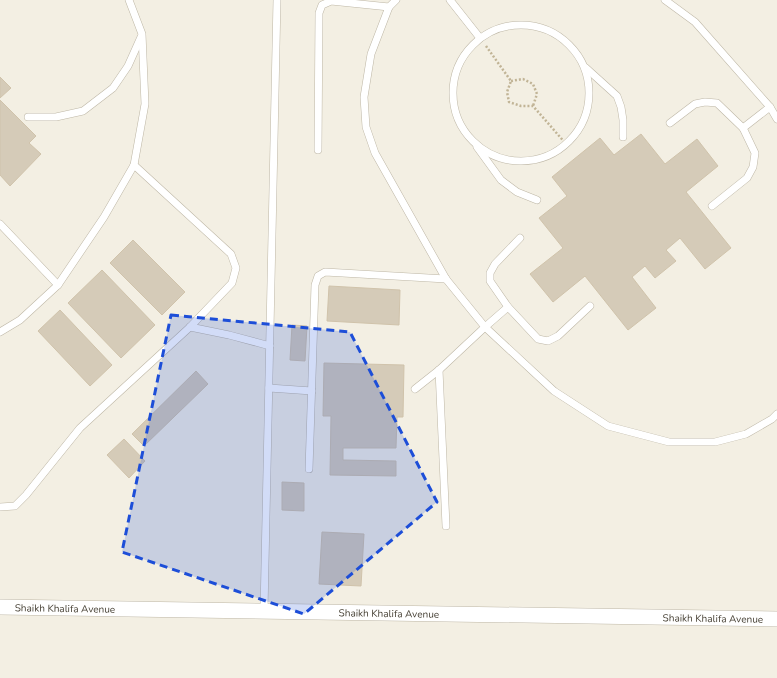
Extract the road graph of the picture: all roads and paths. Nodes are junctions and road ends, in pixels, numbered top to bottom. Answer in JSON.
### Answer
{"nodes":[{"id":1,"x":129,"y":0,"type":"edge"},
{"id":2,"x":277,"y":0,"type":"edge"},
{"id":3,"x":396,"y":0,"type":"edge"},
{"id":4,"x":450,"y":0,"type":"edge"},
{"id":5,"x":665,"y":0,"type":"edge"},
{"id":6,"x":390,"y":7,"type":"junction"},
{"id":7,"x":142,"y":34,"type":"junction"},
{"id":8,"x":480,"y":38,"type":"junction"},
{"id":9,"x":586,"y":68,"type":"junction"},
{"id":10,"x":511,"y":81,"type":"junction"},
{"id":11,"x":533,"y":106,"type":"junction"},
{"id":12,"x":770,"y":107,"type":"junction"},
{"id":13,"x":28,"y":117,"type":"dead end"},
{"id":14,"x":777,"y":119,"type":"edge"},
{"id":15,"x":670,"y":123,"type":"dead end"},
{"id":16,"x":743,"y":128,"type":"junction"},
{"id":17,"x":623,"y":137,"type":"dead end"},
{"id":18,"x":474,"y":144,"type":"junction"},
{"id":19,"x":567,"y":145,"type":"junction"},
{"id":20,"x":318,"y":150,"type":"dead end"},
{"id":21,"x":134,"y":165,"type":"junction"},
{"id":22,"x":538,"y":200,"type":"dead end"},
{"id":23,"x":712,"y":206,"type":"dead end"},
{"id":24,"x":0,"y":224,"type":"edge"},
{"id":25,"x":520,"y":238,"type":"dead end"},
{"id":26,"x":446,"y":280,"type":"junction"},
{"id":27,"x":58,"y":285,"type":"junction"},
{"id":28,"x":590,"y":306,"type":"dead end"},
{"id":29,"x":508,"y":307,"type":"junction"},
{"id":30,"x":190,"y":327,"type":"junction"},
{"id":31,"x":485,"y":327,"type":"junction"},
{"id":32,"x":0,"y":332,"type":"edge"},
{"id":33,"x":270,"y":346,"type":"junction"},
{"id":34,"x":439,"y":370,"type":"junction"},
{"id":35,"x":269,"y":388,"type":"junction"},
{"id":36,"x":416,"y":389,"type":"dead end"},
{"id":37,"x":312,"y":390,"type":"junction"},
{"id":38,"x":777,"y":414,"type":"edge"},
{"id":39,"x":309,"y":470,"type":"dead end"},
{"id":40,"x":0,"y":507,"type":"edge"},
{"id":41,"x":446,"y":526,"type":"dead end"},
{"id":42,"x":0,"y":607,"type":"edge"},
{"id":43,"x":264,"y":611,"type":"junction"},
{"id":44,"x":777,"y":619,"type":"edge"}],
"edges":[{"from":1,"to":7,"type":"lane"},
{"from":2,"to":33,"type":"lane"},
{"from":3,"to":6,"type":"lane"},
{"from":4,"to":8,"type":"lane"},
{"from":5,"to":12,"type":"lane"},
{"from":6,"to":20,"type":"lane"},
{"from":6,"to":26,"type":"lane"},
{"from":7,"to":13,"type":"lane"},
{"from":7,"to":21,"type":"lane"},
{"from":8,"to":9,"type":"lane"},
{"from":8,"to":10,"type":"path"},
{"from":8,"to":18,"type":"lane"},
{"from":9,"to":17,"type":"lane"},
{"from":9,"to":19,"type":"lane"},
{"from":10,"to":11,"type":"path"},
{"from":10,"to":11,"type":"path"},
{"from":11,"to":19,"type":"path"},
{"from":12,"to":14,"type":"lane"},
{"from":12,"to":16,"type":"lane"},
{"from":15,"to":16,"type":"lane"},
{"from":16,"to":23,"type":"lane"},
{"from":18,"to":19,"type":"lane"},
{"from":18,"to":22,"type":"lane"},
{"from":21,"to":27,"type":"lane"},
{"from":21,"to":30,"type":"lane"},
{"from":24,"to":27,"type":"lane"},
{"from":25,"to":29,"type":"lane"},
{"from":26,"to":31,"type":"lane"},
{"from":26,"to":37,"type":"lane"},
{"from":27,"to":32,"type":"lane"},
{"from":28,"to":29,"type":"lane"},
{"from":29,"to":31,"type":"lane"},
{"from":30,"to":33,"type":"lane"},
{"from":30,"to":40,"type":"lane"},
{"from":31,"to":34,"type":"lane"},
{"from":31,"to":38,"type":"lane"},
{"from":33,"to":35,"type":"lane"},
{"from":34,"to":36,"type":"lane"},
{"from":34,"to":41,"type":"lane"},
{"from":35,"to":37,"type":"lane"},
{"from":35,"to":43,"type":"lane"},
{"from":37,"to":39,"type":"lane"},
{"from":42,"to":43,"type":"street","name":"Shaikh Khalifa Avenue"},
{"from":43,"to":44,"type":"street","name":"Shaikh Khalifa Avenue"}]}
